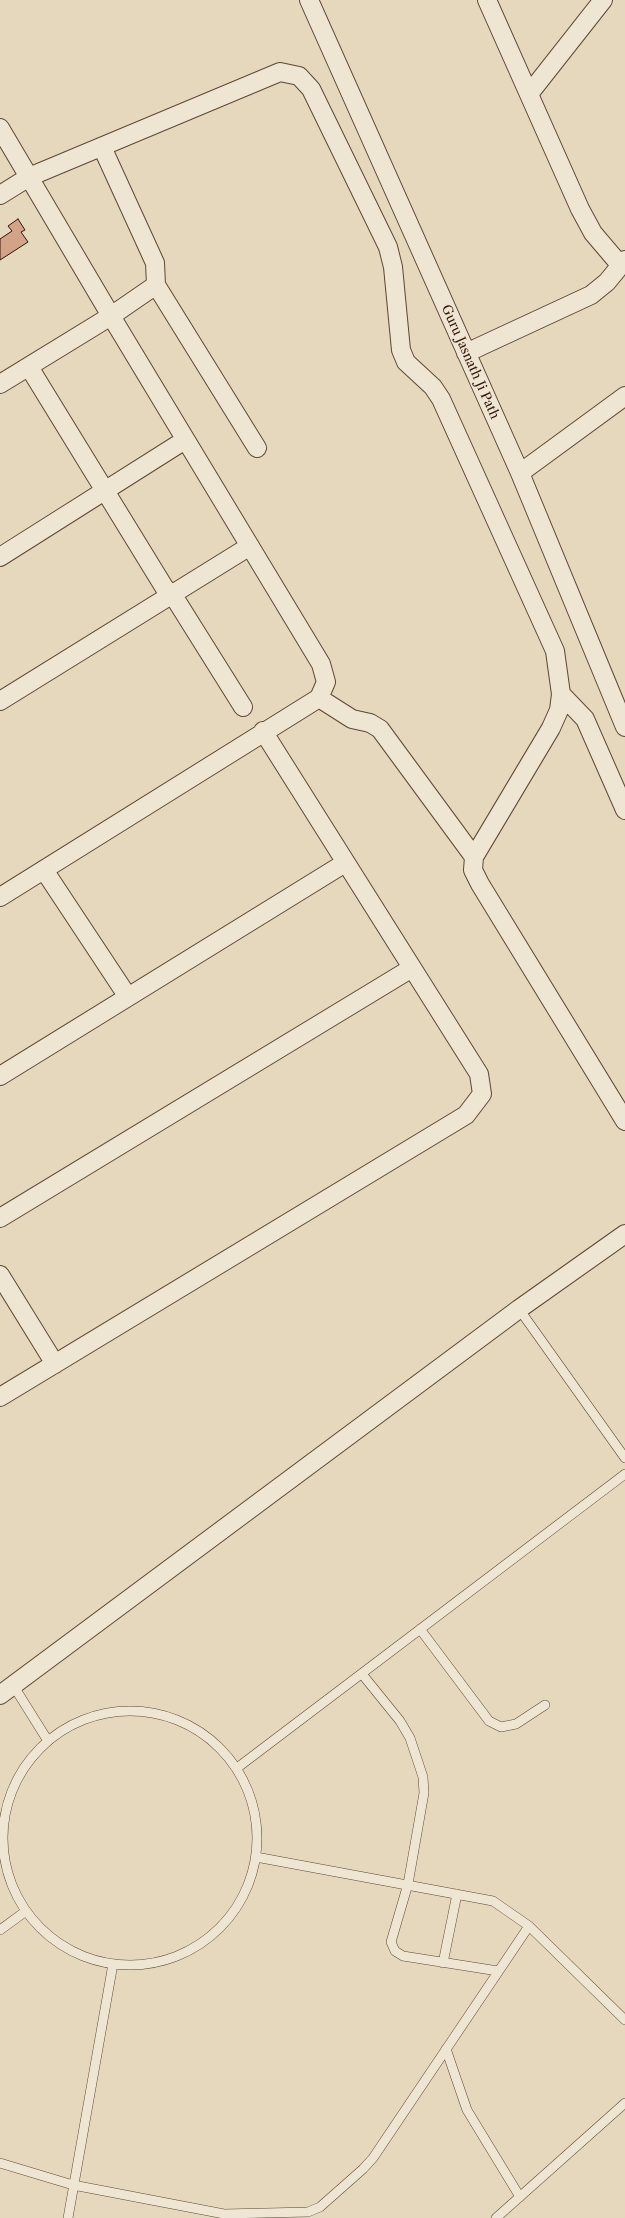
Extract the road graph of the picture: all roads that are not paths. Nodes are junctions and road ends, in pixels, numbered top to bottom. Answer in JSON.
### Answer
{"nodes":[{"id":1,"x":309,"y":0,"type":"edge"},
{"id":2,"x":487,"y":0,"type":"edge"},
{"id":3,"x":603,"y":0,"type":"edge"},
{"id":4,"x":529,"y":94,"type":"junction"},
{"id":5,"x":0,"y":128,"type":"edge"},
{"id":6,"x":102,"y":147,"type":"junction"},
{"id":7,"x":28,"y":177,"type":"junction"},
{"id":8,"x":0,"y":195,"type":"edge"},
{"id":9,"x":623,"y":263,"type":"edge"},
{"id":10,"x":156,"y":285,"type":"junction"},
{"id":11,"x":111,"y":316,"type":"junction"},
{"id":12,"x":466,"y":353,"type":"junction"},
{"id":13,"x":29,"y":367,"type":"junction"},
{"id":14,"x":0,"y":384,"type":"edge"},
{"id":15,"x":625,"y":396,"type":"edge"},
{"id":16,"x":185,"y":440,"type":"junction"},
{"id":17,"x":257,"y":448,"type":"dead end"},
{"id":18,"x":520,"y":473,"type":"junction"},
{"id":19,"x":105,"y":491,"type":"junction"},
{"id":20,"x":250,"y":546,"type":"junction"},
{"id":21,"x":0,"y":557,"type":"edge"},
{"id":22,"x":171,"y":595,"type":"junction"},
{"id":23,"x":561,"y":694,"type":"junction"},
{"id":24,"x":319,"y":698,"type":"junction"},
{"id":25,"x":0,"y":701,"type":"edge"},
{"id":26,"x":243,"y":708,"type":"dead end"},
{"id":27,"x":625,"y":727,"type":"edge"},
{"id":28,"x":263,"y":731,"type":"junction"},
{"id":29,"x":625,"y":810,"type":"edge"},
{"id":30,"x":474,"y":857,"type":"junction"},
{"id":31,"x":345,"y":863,"type":"junction"},
{"id":32,"x":44,"y":870,"type":"junction"},
{"id":33,"x":0,"y":897,"type":"edge"},
{"id":34,"x":412,"y":968,"type":"junction"},
{"id":35,"x":128,"y":997,"type":"junction"},
{"id":36,"x":1,"y":1074,"type":"edge"},
{"id":37,"x":625,"y":1121,"type":"edge"},
{"id":38,"x":0,"y":1218,"type":"edge"},
{"id":39,"x":625,"y":1234,"type":"edge"},
{"id":40,"x":0,"y":1275,"type":"edge"},
{"id":41,"x":519,"y":1309,"type":"junction"},
{"id":42,"x":55,"y":1364,"type":"junction"},
{"id":43,"x":0,"y":1397,"type":"edge"},
{"id":44,"x":625,"y":1458,"type":"edge"},
{"id":45,"x":625,"y":1474,"type":"edge"},
{"id":46,"x":420,"y":1630,"type":"junction"},
{"id":47,"x":362,"y":1674,"type":"junction"},
{"id":48,"x":7,"y":1690,"type":"edge"},
{"id":49,"x":545,"y":1705,"type":"dead end"},
{"id":50,"x":48,"y":1741,"type":"junction"},
{"id":51,"x":237,"y":1768,"type":"junction"},
{"id":52,"x":256,"y":1857,"type":"junction"},
{"id":53,"x":408,"y":1884,"type":"junction"},
{"id":54,"x":457,"y":1894,"type":"junction"},
{"id":55,"x":26,"y":1910,"type":"junction"},
{"id":56,"x":528,"y":1926,"type":"junction"},
{"id":57,"x":0,"y":1930,"type":"edge"},
{"id":58,"x":443,"y":1963,"type":"junction"},
{"id":59,"x":113,"y":1964,"type":"junction"},
{"id":60,"x":498,"y":1971,"type":"junction"},
{"id":61,"x":625,"y":2020,"type":"edge"},
{"id":62,"x":446,"y":2049,"type":"junction"},
{"id":63,"x":625,"y":2103,"type":"edge"},
{"id":64,"x":0,"y":2163,"type":"edge"},
{"id":65,"x":73,"y":2186,"type":"junction"},
{"id":66,"x":520,"y":2197,"type":"junction"},
{"id":67,"x":309,"y":2215,"type":"edge"},
{"id":68,"x":68,"y":2218,"type":"edge"},
{"id":69,"x":496,"y":2218,"type":"edge"}],
"edges":[{"from":1,"to":12,"type":"street","name":"Guru Jasnath Ji Path"},
{"from":2,"to":4,"type":"street"},
{"from":3,"to":4,"type":"street"},
{"from":4,"to":9,"type":"street"},
{"from":5,"to":7,"type":"street"},
{"from":6,"to":7,"type":"street"},
{"from":6,"to":10,"type":"street"},
{"from":6,"to":23,"type":"street"},
{"from":7,"to":8,"type":"street"},
{"from":7,"to":11,"type":"street"},
{"from":9,"to":12,"type":"street"},
{"from":10,"to":11,"type":"street"},
{"from":10,"to":17,"type":"street"},
{"from":11,"to":13,"type":"street"},
{"from":11,"to":16,"type":"street"},
{"from":12,"to":18,"type":"street","name":"Guru Jasnath Ji Path"},
{"from":13,"to":14,"type":"street"},
{"from":13,"to":19,"type":"street"},
{"from":15,"to":18,"type":"street"},
{"from":16,"to":19,"type":"street"},
{"from":16,"to":20,"type":"street"},
{"from":18,"to":27,"type":"street","name":"Guru Jasnath Ji Path"},
{"from":19,"to":21,"type":"street"},
{"from":19,"to":22,"type":"street"},
{"from":20,"to":22,"type":"street"},
{"from":20,"to":24,"type":"street"},
{"from":22,"to":25,"type":"street"},
{"from":22,"to":26,"type":"street"},
{"from":23,"to":29,"type":"street"},
{"from":23,"to":30,"type":"street"},
{"from":24,"to":28,"type":"street"},
{"from":24,"to":30,"type":"street"},
{"from":28,"to":31,"type":"street"},
{"from":28,"to":32,"type":"street"},
{"from":30,"to":37,"type":"street"},
{"from":31,"to":34,"type":"street"},
{"from":31,"to":35,"type":"street"},
{"from":32,"to":33,"type":"street"},
{"from":32,"to":35,"type":"street"},
{"from":34,"to":38,"type":"street"},
{"from":34,"to":42,"type":"street"},
{"from":35,"to":36,"type":"street"},
{"from":39,"to":41,"type":"street"},
{"from":40,"to":42,"type":"street"},
{"from":41,"to":44,"type":"lane"},
{"from":41,"to":48,"type":"street"},
{"from":42,"to":43,"type":"street"},
{"from":45,"to":46,"type":"lane"},
{"from":46,"to":47,"type":"lane"},
{"from":46,"to":49,"type":"lane"},
{"from":47,"to":51,"type":"lane"},
{"from":47,"to":53,"type":"lane"},
{"from":48,"to":50,"type":"lane"},
{"from":50,"to":51,"type":"lane"},
{"from":50,"to":55,"type":"lane"},
{"from":51,"to":52,"type":"lane"},
{"from":52,"to":53,"type":"lane"},
{"from":52,"to":59,"type":"lane"},
{"from":53,"to":54,"type":"lane"},
{"from":53,"to":58,"type":"lane"},
{"from":54,"to":56,"type":"lane"},
{"from":54,"to":58,"type":"lane"},
{"from":55,"to":57,"type":"lane"},
{"from":55,"to":59,"type":"lane"},
{"from":56,"to":60,"type":"lane"},
{"from":56,"to":61,"type":"lane"},
{"from":58,"to":60,"type":"lane"},
{"from":59,"to":65,"type":"lane"},
{"from":60,"to":62,"type":"lane"},
{"from":62,"to":66,"type":"lane"},
{"from":62,"to":67,"type":"lane"},
{"from":63,"to":66,"type":"lane"},
{"from":64,"to":65,"type":"lane"},
{"from":65,"to":67,"type":"lane"},
{"from":65,"to":68,"type":"lane"},
{"from":66,"to":69,"type":"lane"}]}
